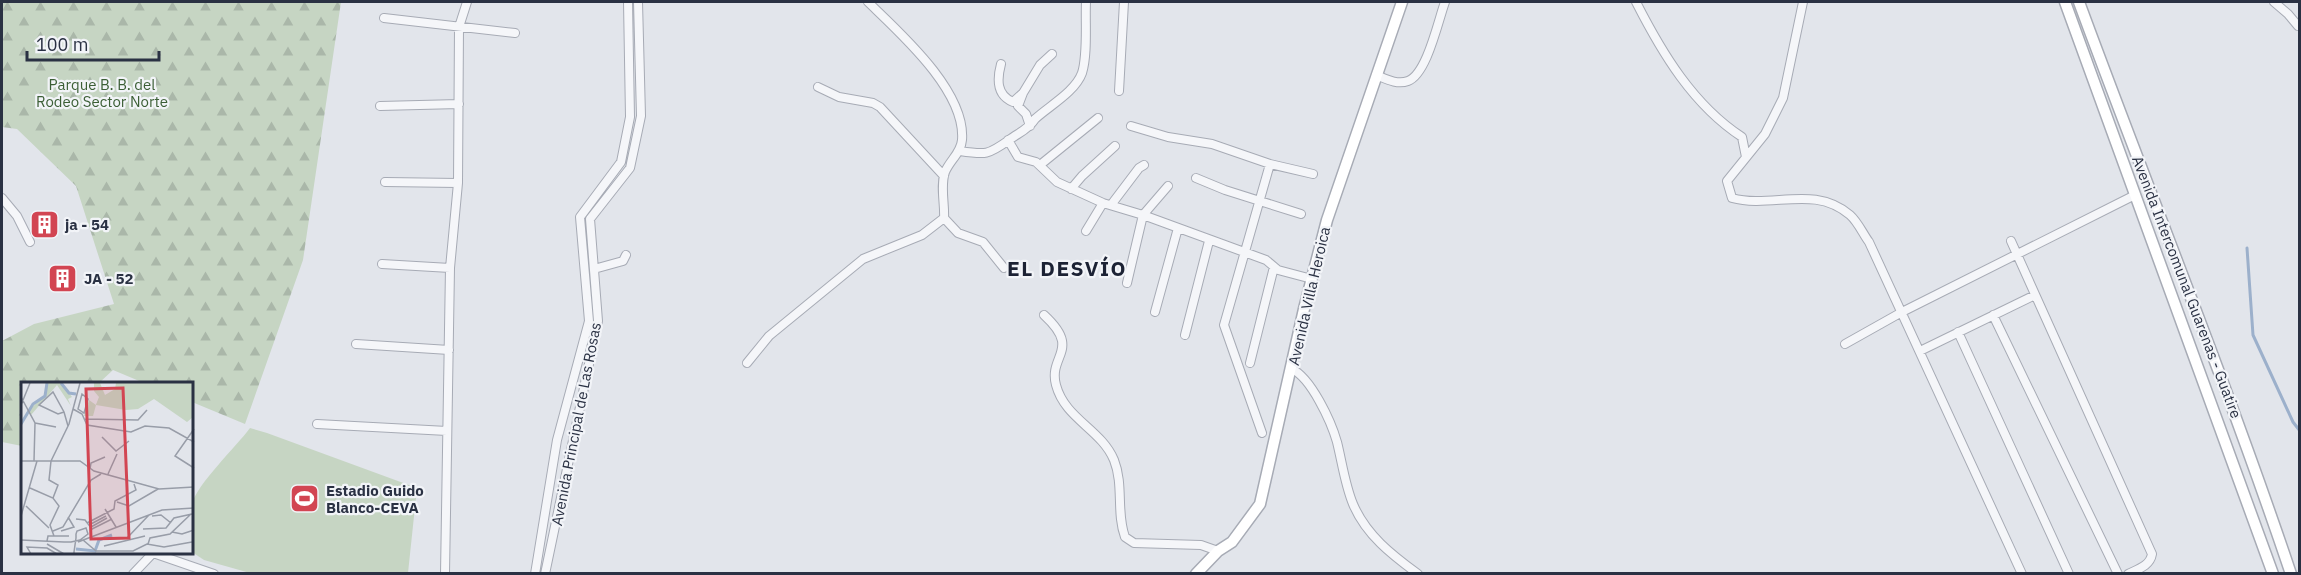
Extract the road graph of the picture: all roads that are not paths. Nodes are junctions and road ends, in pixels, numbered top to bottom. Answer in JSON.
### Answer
{"nodes":[{"id":1,"x":466,"y":2,"type":"edge"},
{"id":2,"x":628,"y":2,"type":"edge"},
{"id":3,"x":638,"y":2,"type":"edge"},
{"id":4,"x":868,"y":2,"type":"edge"},
{"id":5,"x":1086,"y":2,"type":"edge"},
{"id":6,"x":1124,"y":2,"type":"edge"},
{"id":7,"x":1402,"y":2,"type":"edge"},
{"id":8,"x":1445,"y":2,"type":"edge"},
{"id":9,"x":1636,"y":2,"type":"edge"},
{"id":10,"x":1803,"y":2,"type":"edge"},
{"id":11,"x":2065,"y":2,"type":"edge"},
{"id":12,"x":2079,"y":2,"type":"edge"},
{"id":13,"x":2274,"y":2,"type":"edge"},
{"id":14,"x":384,"y":18,"type":"dead end"},
{"id":15,"x":2298,"y":26,"type":"dead end"},
{"id":16,"x":459,"y":27,"type":"junction"},
{"id":17,"x":515,"y":33,"type":"dead end"},
{"id":18,"x":1052,"y":54,"type":"dead end"},
{"id":19,"x":1001,"y":64,"type":"dead end"},
{"id":20,"x":1376,"y":75,"type":"junction"},
{"id":21,"x":818,"y":87,"type":"dead end"},
{"id":22,"x":1119,"y":91,"type":"dead end"},
{"id":23,"x":1023,"y":93,"type":"junction"},
{"id":24,"x":459,"y":104,"type":"junction"},
{"id":25,"x":380,"y":106,"type":"dead end"},
{"id":26,"x":1098,"y":118,"type":"dead end"},
{"id":27,"x":1030,"y":126,"type":"junction"},
{"id":28,"x":1131,"y":126,"type":"dead end"},
{"id":29,"x":1008,"y":140,"type":"junction"},
{"id":30,"x":1115,"y":146,"type":"dead end"},
{"id":31,"x":960,"y":151,"type":"junction"},
{"id":32,"x":1746,"y":157,"type":"junction"},
{"id":33,"x":1270,"y":164,"type":"junction"},
{"id":34,"x":1040,"y":165,"type":"junction"},
{"id":35,"x":1144,"y":165,"type":"dead end"},
{"id":36,"x":1313,"y":174,"type":"dead end"},
{"id":37,"x":944,"y":176,"type":"junction"},
{"id":38,"x":1196,"y":177,"type":"dead end"},
{"id":39,"x":385,"y":182,"type":"dead end"},
{"id":40,"x":458,"y":183,"type":"junction"},
{"id":41,"x":1168,"y":186,"type":"dead end"},
{"id":42,"x":1071,"y":189,"type":"junction"},
{"id":43,"x":2135,"y":195,"type":"junction"},
{"id":44,"x":2,"y":198,"type":"edge"},
{"id":45,"x":1259,"y":201,"type":"junction"},
{"id":46,"x":1107,"y":204,"type":"junction"},
{"id":47,"x":1301,"y":214,"type":"dead end"},
{"id":48,"x":1143,"y":215,"type":"junction"},
{"id":49,"x":944,"y":218,"type":"junction"},
{"id":50,"x":1178,"y":228,"type":"junction"},
{"id":51,"x":1086,"y":231,"type":"dead end"},
{"id":52,"x":1209,"y":240,"type":"junction"},
{"id":53,"x":2011,"y":241,"type":"dead end"},
{"id":54,"x":30,"y":242,"type":"dead end"},
{"id":55,"x":1244,"y":253,"type":"junction"},
{"id":56,"x":2016,"y":254,"type":"junction"},
{"id":57,"x":626,"y":255,"type":"dead end"},
{"id":58,"x":382,"y":264,"type":"dead end"},
{"id":59,"x":1274,"y":267,"type":"junction"},
{"id":60,"x":450,"y":268,"type":"junction"},
{"id":61,"x":1004,"y":268,"type":"dead end"},
{"id":62,"x":594,"y":269,"type":"junction"},
{"id":63,"x":1312,"y":279,"type":"junction"},
{"id":64,"x":1127,"y":283,"type":"dead end"},
{"id":65,"x":2035,"y":295,"type":"junction"},
{"id":66,"x":1155,"y":312,"type":"dead end"},
{"id":67,"x":1902,"y":312,"type":"junction"},
{"id":68,"x":1044,"y":315,"type":"dead end"},
{"id":69,"x":1993,"y":315,"type":"junction"},
{"id":70,"x":1958,"y":332,"type":"junction"},
{"id":71,"x":1185,"y":335,"type":"dead end"},
{"id":72,"x":356,"y":344,"type":"dead end"},
{"id":73,"x":1845,"y":344,"type":"dead end"},
{"id":74,"x":449,"y":350,"type":"junction"},
{"id":75,"x":1920,"y":351,"type":"junction"},
{"id":76,"x":747,"y":363,"type":"dead end"},
{"id":77,"x":1250,"y":363,"type":"dead end"},
{"id":78,"x":1292,"y":369,"type":"junction"},
{"id":79,"x":317,"y":424,"type":"dead end"},
{"id":80,"x":447,"y":431,"type":"junction"},
{"id":81,"x":1262,"y":433,"type":"dead end"},
{"id":82,"x":1218,"y":551,"type":"junction"},
{"id":83,"x":152,"y":554,"type":"edge"},
{"id":84,"x":156,"y":554,"type":"edge"},
{"id":85,"x":133,"y":573,"type":"edge"},
{"id":86,"x":214,"y":573,"type":"edge"},
{"id":87,"x":445,"y":573,"type":"edge"},
{"id":88,"x":535,"y":573,"type":"edge"},
{"id":89,"x":545,"y":573,"type":"edge"},
{"id":90,"x":1196,"y":573,"type":"edge"},
{"id":91,"x":1418,"y":573,"type":"edge"},
{"id":92,"x":2022,"y":573,"type":"edge"},
{"id":93,"x":2069,"y":573,"type":"edge"},
{"id":94,"x":2118,"y":573,"type":"edge"},
{"id":95,"x":2128,"y":573,"type":"edge"},
{"id":96,"x":2273,"y":573,"type":"edge"},
{"id":97,"x":2292,"y":573,"type":"edge"}],
"edges":[{"from":1,"to":16,"type":"street"},
{"from":2,"to":88,"type":"street"},
{"from":3,"to":62,"type":"street","name":"Avenida Principal de Las Rosas"},
{"from":4,"to":31,"type":"street"},
{"from":5,"to":27,"type":"street"},
{"from":6,"to":22,"type":"street"},
{"from":7,"to":20,"type":"main road","name":"Avenida Villa Heroica"},
{"from":8,"to":20,"type":"street"},
{"from":9,"to":32,"type":"street"},
{"from":10,"to":32,"type":"street"},
{"from":11,"to":43,"type":"main road","name":"Avenida Intercomunal Guarenas - Guatire"},
{"from":12,"to":97,"type":"main road","name":"Avenida Intercomunal Guarenas - Guatire"},
{"from":13,"to":15,"type":"street"},
{"from":14,"to":16,"type":"street"},
{"from":16,"to":17,"type":"street"},
{"from":16,"to":24,"type":"street"},
{"from":18,"to":23,"type":"street"},
{"from":19,"to":23,"type":"street"},
{"from":20,"to":63,"type":"main road","name":"Avenida Villa Heroica"},
{"from":21,"to":37,"type":"street"},
{"from":23,"to":27,"type":"street"},
{"from":24,"to":25,"type":"street"},
{"from":24,"to":40,"type":"street"},
{"from":26,"to":34,"type":"street"},
{"from":27,"to":29,"type":"street"},
{"from":28,"to":33,"type":"street"},
{"from":29,"to":31,"type":"street"},
{"from":29,"to":34,"type":"street"},
{"from":30,"to":42,"type":"street"},
{"from":31,"to":37,"type":"street"},
{"from":32,"to":67,"type":"street"},
{"from":33,"to":36,"type":"street"},
{"from":33,"to":45,"type":"street"},
{"from":34,"to":42,"type":"street"},
{"from":35,"to":46,"type":"street"},
{"from":37,"to":49,"type":"street"},
{"from":38,"to":45,"type":"street"},
{"from":39,"to":40,"type":"street"},
{"from":40,"to":60,"type":"street"},
{"from":41,"to":48,"type":"street"},
{"from":42,"to":46,"type":"street"},
{"from":43,"to":56,"type":"street"},
{"from":43,"to":96,"type":"main road","name":"Avenida Intercomunal Guarenas - Guatire"},
{"from":44,"to":54,"type":"street"},
{"from":45,"to":47,"type":"street"},
{"from":45,"to":55,"type":"street"},
{"from":46,"to":48,"type":"street"},
{"from":46,"to":51,"type":"street"},
{"from":48,"to":50,"type":"street"},
{"from":48,"to":64,"type":"street"},
{"from":49,"to":61,"type":"street"},
{"from":49,"to":76,"type":"street"},
{"from":50,"to":52,"type":"street"},
{"from":50,"to":66,"type":"street"},
{"from":52,"to":55,"type":"street"},
{"from":52,"to":71,"type":"street"},
{"from":53,"to":56,"type":"street"},
{"from":55,"to":59,"type":"street"},
{"from":55,"to":81,"type":"street"},
{"from":56,"to":65,"type":"street"},
{"from":56,"to":67,"type":"street"},
{"from":57,"to":62,"type":"street"},
{"from":58,"to":60,"type":"street"},
{"from":59,"to":63,"type":"street"},
{"from":59,"to":77,"type":"street"},
{"from":60,"to":74,"type":"street"},
{"from":62,"to":89,"type":"street","name":"Avenida Principal de Las Rosas"},
{"from":63,"to":78,"type":"main road","name":"Avenida Villa Heroica"},
{"from":65,"to":69,"type":"street"},
{"from":65,"to":95,"type":"street"},
{"from":67,"to":73,"type":"street"},
{"from":67,"to":75,"type":"street"},
{"from":68,"to":82,"type":"street"},
{"from":69,"to":70,"type":"street"},
{"from":69,"to":94,"type":"street"},
{"from":70,"to":75,"type":"street"},
{"from":70,"to":93,"type":"street"},
{"from":72,"to":74,"type":"street"},
{"from":74,"to":80,"type":"street"},
{"from":75,"to":92,"type":"street"},
{"from":78,"to":82,"type":"main road","name":"Avenida Villa Heroica"},
{"from":78,"to":91,"type":"street"},
{"from":79,"to":80,"type":"street"},
{"from":80,"to":87,"type":"street"},
{"from":82,"to":90,"type":"main road","name":"Avenida Villa Heroica"},
{"from":83,"to":85,"type":"street"},
{"from":84,"to":86,"type":"street"}]}
